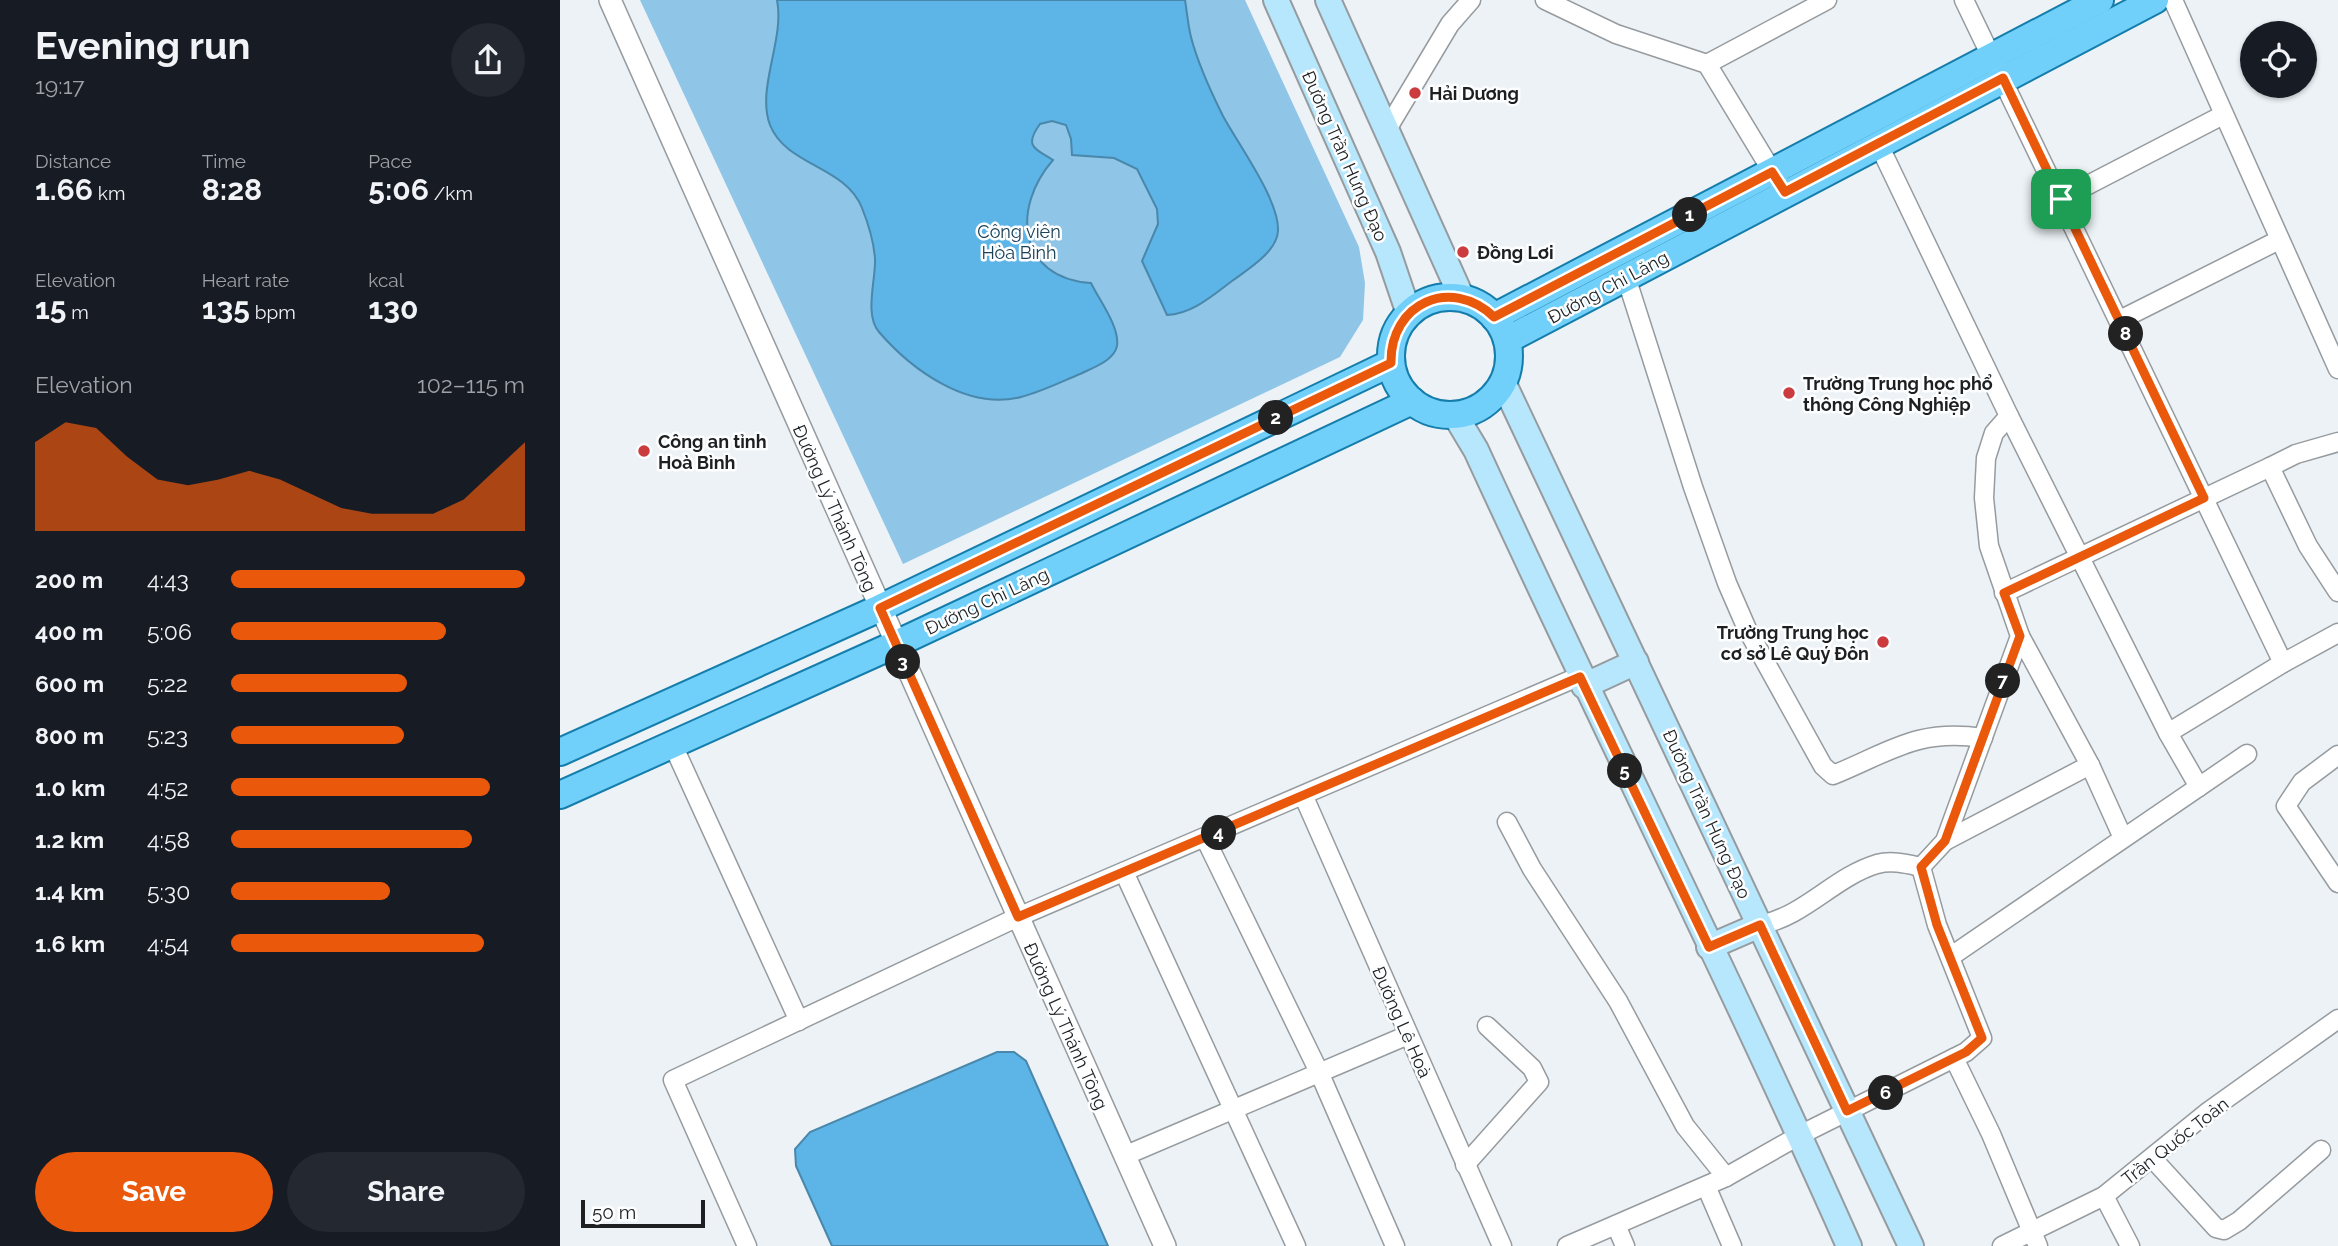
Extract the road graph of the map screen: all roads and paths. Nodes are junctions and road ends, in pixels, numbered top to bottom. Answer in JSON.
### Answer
{"nodes":[{"id":1,"x":610,"y":0,"type":"edge"},
{"id":2,"x":1276,"y":0,"type":"edge"},
{"id":3,"x":1328,"y":0,"type":"edge"},
{"id":4,"x":1471,"y":0,"type":"edge"},
{"id":5,"x":1545,"y":0,"type":"edge"},
{"id":6,"x":1827,"y":0,"type":"edge"},
{"id":7,"x":1964,"y":0,"type":"edge"},
{"id":8,"x":2155,"y":0,"type":"edge"},
{"id":9,"x":2173,"y":0,"type":"edge"},
{"id":10,"x":2088,"y":3,"type":"edge"},
{"id":11,"x":1707,"y":64,"type":"junction"},
{"id":12,"x":1998,"y":67,"type":"junction"},
{"id":13,"x":2223,"y":115,"type":"junction"},
{"id":14,"x":1386,"y":131,"type":"junction"},
{"id":15,"x":1878,"y":144,"type":"junction"},
{"id":16,"x":1779,"y":182,"type":"junction"},
{"id":17,"x":2061,"y":199,"type":"junction"},
{"id":18,"x":2279,"y":240,"type":"junction"},
{"id":19,"x":1626,"y":277,"type":"junction"},
{"id":20,"x":1462,"y":298,"type":"junction"},
{"id":21,"x":1409,"y":314,"type":"junction"},
{"id":22,"x":2119,"y":320,"type":"junction"},
{"id":23,"x":1501,"y":329,"type":"junction"},
{"id":24,"x":1391,"y":363,"type":"junction"},
{"id":25,"x":2338,"y":369,"type":"edge"},
{"id":26,"x":1503,"y":382,"type":"junction"},
{"id":27,"x":1412,"y":401,"type":"junction"},
{"id":28,"x":1455,"y":415,"type":"junction"},
{"id":29,"x":2009,"y":416,"type":"junction"},
{"id":30,"x":2338,"y":442,"type":"edge"},
{"id":31,"x":2270,"y":467,"type":"junction"},
{"id":32,"x":2204,"y":498,"type":"junction"},
{"id":33,"x":2082,"y":556,"type":"junction"},
{"id":34,"x":2338,"y":592,"type":"edge"},
{"id":35,"x":2004,"y":593,"type":"junction"},
{"id":36,"x":880,"y":608,"type":"junction"},
{"id":37,"x":2338,"y":634,"type":"edge"},
{"id":38,"x":2020,"y":636,"type":"junction"},
{"id":39,"x":895,"y":644,"type":"junction"},
{"id":40,"x":1636,"y":662,"type":"junction"},
{"id":41,"x":2283,"y":663,"type":"junction"},
{"id":42,"x":1582,"y":681,"type":"junction"},
{"id":43,"x":2168,"y":733,"type":"junction"},
{"id":44,"x":1983,"y":738,"type":"junction"},
{"id":45,"x":672,"y":743,"type":"junction"},
{"id":46,"x":560,"y":752,"type":"edge"},
{"id":47,"x":2247,"y":754,"type":"dead end"},
{"id":48,"x":2338,"y":755,"type":"edge"},
{"id":49,"x":2090,"y":765,"type":"junction"},
{"id":50,"x":2199,"y":787,"type":"junction"},
{"id":51,"x":560,"y":795,"type":"edge"},
{"id":52,"x":1304,"y":797,"type":"junction"},
{"id":53,"x":1507,"y":822,"type":"dead end"},
{"id":54,"x":1205,"y":838,"type":"junction"},
{"id":55,"x":2123,"y":838,"type":"junction"},
{"id":56,"x":1945,"y":841,"type":"junction"},
{"id":57,"x":1921,"y":867,"type":"junction"},
{"id":58,"x":1124,"y":872,"type":"junction"},
{"id":59,"x":2338,"y":883,"type":"edge"},
{"id":60,"x":1018,"y":917,"type":"junction"},
{"id":61,"x":1760,"y":925,"type":"junction"},
{"id":62,"x":1709,"y":947,"type":"junction"},
{"id":63,"x":1950,"y":957,"type":"junction"},
{"id":64,"x":2338,"y":1019,"type":"edge"},
{"id":65,"x":799,"y":1021,"type":"junction"},
{"id":66,"x":1487,"y":1026,"type":"dead end"},
{"id":67,"x":1408,"y":1035,"type":"junction"},
{"id":68,"x":1954,"y":1058,"type":"junction"},
{"id":69,"x":1320,"y":1072,"type":"junction"},
{"id":70,"x":1235,"y":1109,"type":"junction"},
{"id":71,"x":1847,"y":1111,"type":"junction"},
{"id":72,"x":1800,"y":1135,"type":"junction"},
{"id":73,"x":2320,"y":1150,"type":"dead end"},
{"id":74,"x":1124,"y":1156,"type":"junction"},
{"id":75,"x":2153,"y":1159,"type":"junction"},
{"id":76,"x":1465,"y":1165,"type":"junction"},
{"id":77,"x":1726,"y":1177,"type":"junction"},
{"id":78,"x":1706,"y":1186,"type":"junction"},
{"id":79,"x":2105,"y":1196,"type":"junction"},
{"id":80,"x":1616,"y":1225,"type":"junction"},
{"id":81,"x":2035,"y":1239,"type":"edge"},
{"id":82,"x":747,"y":1246,"type":"edge"},
{"id":83,"x":1165,"y":1246,"type":"edge"},
{"id":84,"x":1296,"y":1246,"type":"edge"},
{"id":85,"x":1395,"y":1246,"type":"edge"},
{"id":86,"x":1502,"y":1246,"type":"edge"},
{"id":87,"x":1567,"y":1246,"type":"edge"},
{"id":88,"x":1625,"y":1246,"type":"edge"},
{"id":89,"x":1732,"y":1246,"type":"edge"},
{"id":90,"x":1849,"y":1246,"type":"edge"},
{"id":91,"x":1911,"y":1246,"type":"edge"},
{"id":92,"x":2002,"y":1246,"type":"edge"},
{"id":93,"x":2130,"y":1246,"type":"edge"}],
"edges":[{"from":1,"to":36,"type":"street","name":"Đường Lý Thánh Tông"},
{"from":2,"to":21,"type":"main road","name":"Đường Trần Hưng Đạo"},
{"from":3,"to":14,"type":"main road"},
{"from":4,"to":14,"type":"street"},
{"from":5,"to":11,"type":"street"},
{"from":6,"to":11,"type":"street"},
{"from":7,"to":12,"type":"street"},
{"from":8,"to":12,"type":"main road","name":"Đường Chi Lăng"},
{"from":9,"to":13,"type":"street"},
{"from":10,"to":12,"type":"main road","name":"Đường Chi Lăng"},
{"from":11,"to":16,"type":"street"},
{"from":12,"to":15,"type":"main road","name":"Đường Chi Lăng"},
{"from":12,"to":16,"type":"main road","name":"Đường Chi Lăng"},
{"from":12,"to":17,"type":"street"},
{"from":13,"to":17,"type":"street"},
{"from":13,"to":18,"type":"street"},
{"from":14,"to":20,"type":"main road"},
{"from":15,"to":16,"type":"main road","name":"Đường Chi Lăng"},
{"from":15,"to":29,"type":"street"},
{"from":16,"to":19,"type":"main road","name":"Đường Chi Lăng"},
{"from":16,"to":23,"type":"main road","name":"Đường Chi Lăng"},
{"from":17,"to":22,"type":"street"},
{"from":18,"to":22,"type":"street"},
{"from":18,"to":25,"type":"street"},
{"from":19,"to":23,"type":"main road","name":"Đường Chi Lăng"},
{"from":19,"to":44,"type":"street"},
{"from":20,"to":21,"type":"main road"},
{"from":20,"to":23,"type":"main road"},
{"from":21,"to":24,"type":"main road"},
{"from":22,"to":32,"type":"street"},
{"from":23,"to":26,"type":"main road"},
{"from":24,"to":27,"type":"main road"},
{"from":24,"to":36,"type":"main road"},
{"from":26,"to":28,"type":"main road"},
{"from":26,"to":40,"type":"main road","name":"Đường Trần Hưng Đạo"},
{"from":27,"to":28,"type":"main road"},
{"from":27,"to":39,"type":"main road","name":"Đường Chi Lăng"},
{"from":28,"to":42,"type":"main road"},
{"from":29,"to":33,"type":"street"},
{"from":29,"to":35,"type":"street"},
{"from":30,"to":31,"type":"street"},
{"from":31,"to":32,"type":"street"},
{"from":31,"to":34,"type":"street"},
{"from":32,"to":33,"type":"street"},
{"from":32,"to":41,"type":"street"},
{"from":33,"to":35,"type":"street"},
{"from":33,"to":43,"type":"street"},
{"from":35,"to":38,"type":"street"},
{"from":36,"to":39,"type":"street","name":"Đường Lý Thánh Tông"},
{"from":36,"to":46,"type":"main road"},
{"from":37,"to":41,"type":"street"},
{"from":38,"to":44,"type":"street"},
{"from":38,"to":49,"type":"street"},
{"from":39,"to":45,"type":"main road","name":"Đường Chi Lăng"},
{"from":39,"to":60,"type":"street","name":"Đường Lý Thánh Tông"},
{"from":40,"to":42,"type":"main road"},
{"from":40,"to":61,"type":"main road","name":"Đường Trần Hưng Đạo"},
{"from":41,"to":43,"type":"street"},
{"from":42,"to":52,"type":"street"},
{"from":42,"to":62,"type":"main road"},
{"from":43,"to":50,"type":"street"},
{"from":44,"to":56,"type":"street"},
{"from":45,"to":51,"type":"main road","name":"Đường Chi Lăng"},
{"from":45,"to":65,"type":"street"},
{"from":47,"to":50,"type":"street"},
{"from":48,"to":59,"type":"street"},
{"from":49,"to":55,"type":"street"},
{"from":49,"to":56,"type":"street"},
{"from":50,"to":55,"type":"street"},
{"from":52,"to":54,"type":"street"},
{"from":52,"to":67,"type":"street","name":"Đường Lê Hoà"},
{"from":53,"to":77,"type":"street"},
{"from":54,"to":58,"type":"street"},
{"from":54,"to":69,"type":"street"},
{"from":55,"to":63,"type":"street"},
{"from":56,"to":57,"type":"street"},
{"from":57,"to":61,"type":"street"},
{"from":57,"to":63,"type":"street"},
{"from":58,"to":60,"type":"street"},
{"from":58,"to":70,"type":"street"},
{"from":60,"to":65,"type":"street"},
{"from":60,"to":74,"type":"street","name":"Đường Lý Thánh Tông"},
{"from":61,"to":62,"type":"main road"},
{"from":61,"to":71,"type":"main road","name":"Đường Trần Hưng Đạo"},
{"from":62,"to":72,"type":"main road"},
{"from":63,"to":68,"type":"street"},
{"from":64,"to":75,"type":"street","name":"Trần Quốc Toản"},
{"from":65,"to":82,"type":"street"},
{"from":66,"to":76,"type":"street"},
{"from":67,"to":69,"type":"street"},
{"from":67,"to":76,"type":"street","name":"Đường Lê Hoà"},
{"from":68,"to":71,"type":"street"},
{"from":68,"to":81,"type":"street"},
{"from":69,"to":70,"type":"street"},
{"from":69,"to":85,"type":"street"},
{"from":70,"to":74,"type":"street"},
{"from":70,"to":84,"type":"street"},
{"from":71,"to":72,"type":"street"},
{"from":71,"to":91,"type":"main road","name":"Đường Trần Hưng Đạo"},
{"from":72,"to":77,"type":"street"},
{"from":72,"to":90,"type":"main road"},
{"from":73,"to":75,"type":"street"},
{"from":74,"to":83,"type":"street","name":"Đường Lý Thánh Tông"},
{"from":75,"to":79,"type":"street","name":"Trần Quốc Toản"},
{"from":76,"to":86,"type":"street","name":"Đường Lê Hoà"},
{"from":77,"to":78,"type":"street"},
{"from":78,"to":80,"type":"street"},
{"from":78,"to":89,"type":"street"},
{"from":79,"to":81,"type":"street","name":"Trần Quốc Toản"},
{"from":79,"to":93,"type":"street"},
{"from":80,"to":87,"type":"street"},
{"from":80,"to":88,"type":"street"},
{"from":81,"to":92,"type":"street","name":"Trần Quốc Toản"}]}
